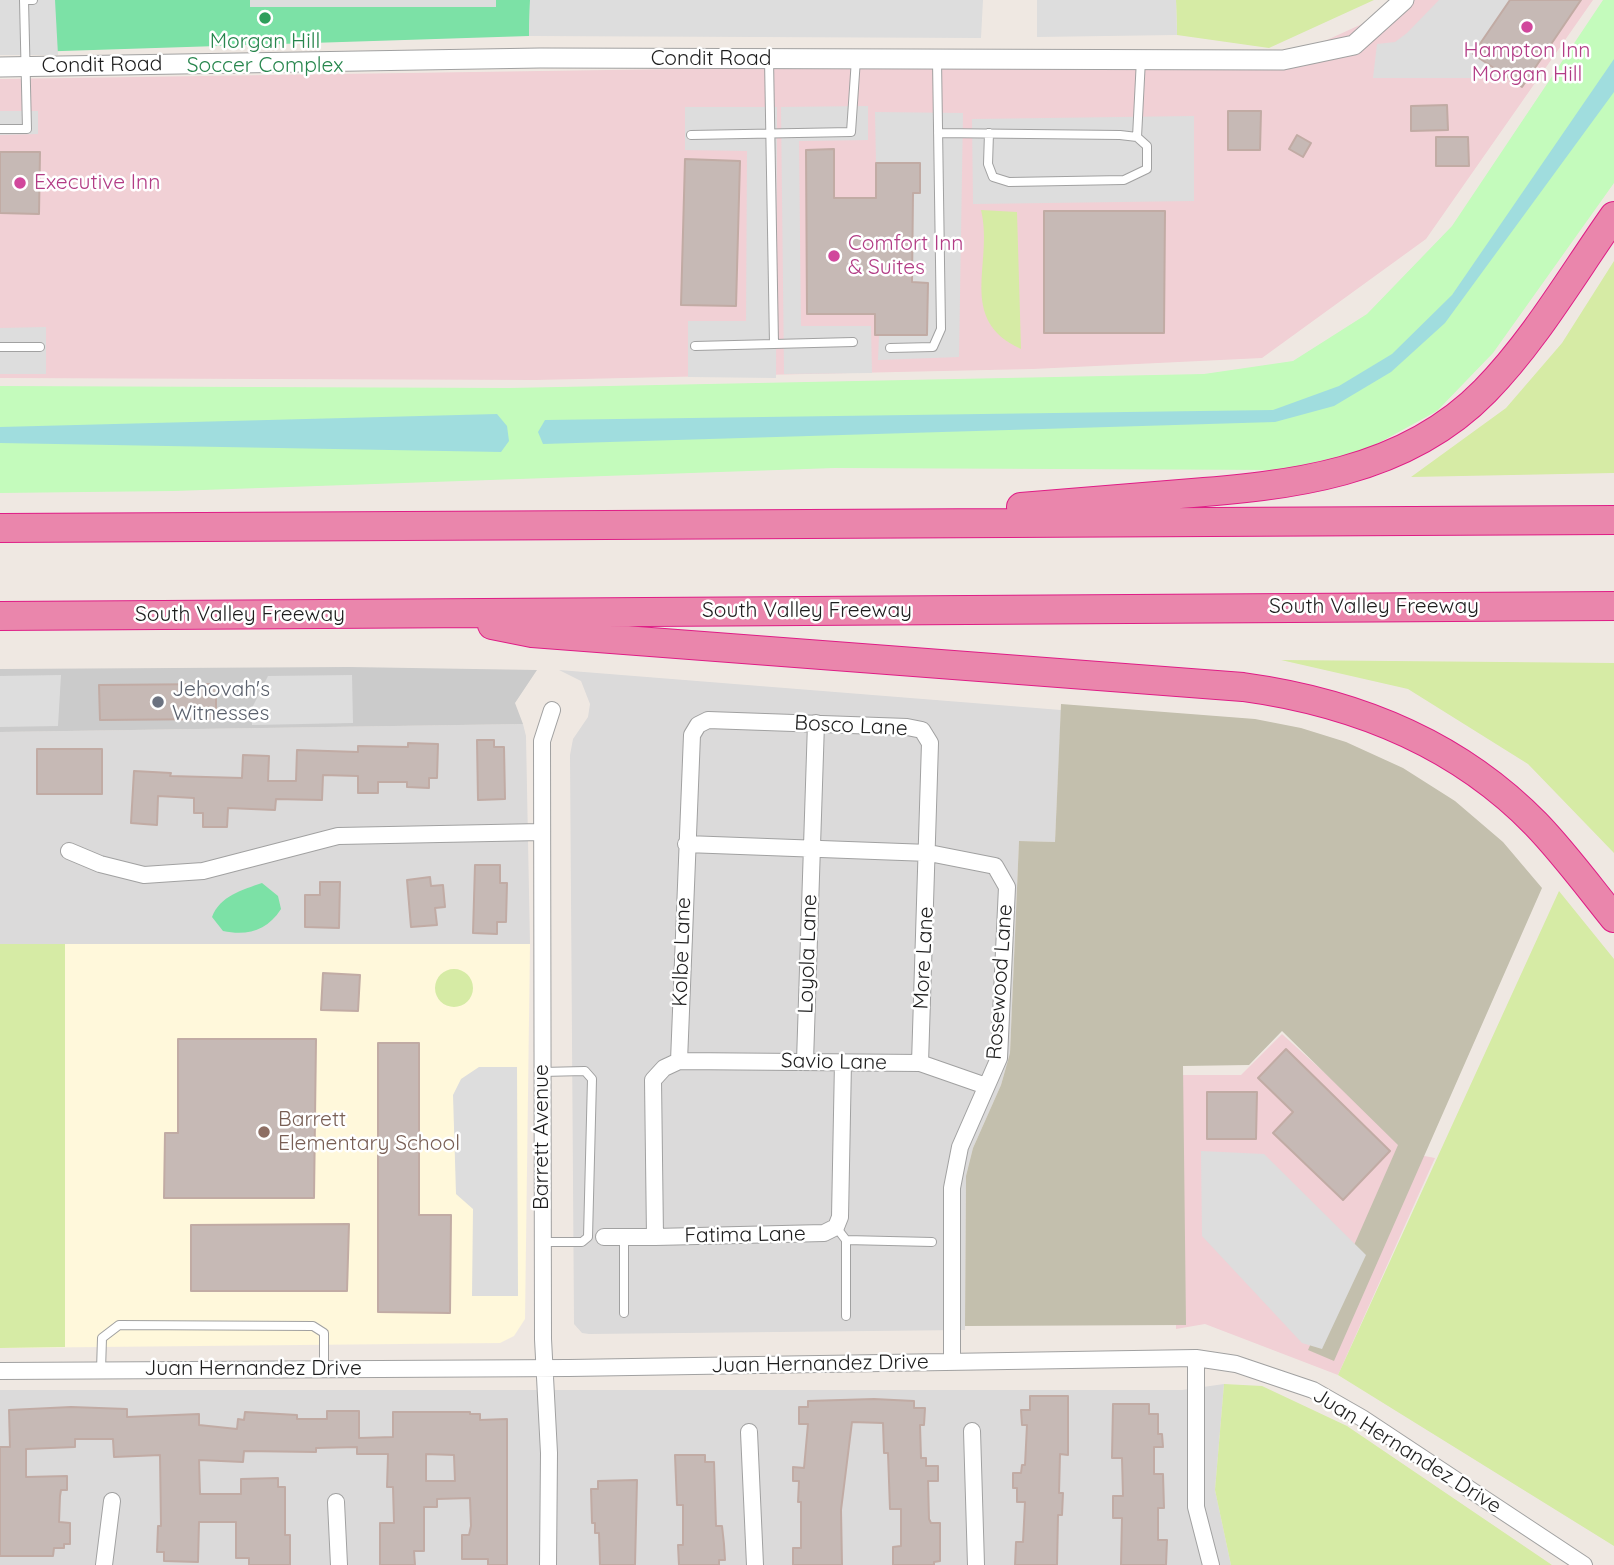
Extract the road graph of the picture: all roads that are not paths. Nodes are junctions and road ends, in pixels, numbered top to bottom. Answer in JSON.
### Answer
{"nodes":[{"id":1,"x":33,"y":0,"type":"edge"},
{"id":2,"x":1404,"y":0,"type":"edge"},
{"id":3,"x":856,"y":59,"type":"junction"},
{"id":4,"x":769,"y":60,"type":"junction"},
{"id":5,"x":937,"y":60,"type":"junction"},
{"id":6,"x":1141,"y":60,"type":"junction"},
{"id":7,"x":0,"y":66,"type":"edge"},
{"id":8,"x":26,"y":66,"type":"junction"},
{"id":9,"x":0,"y":130,"type":"edge"},
{"id":10,"x":938,"y":133,"type":"junction"},
{"id":11,"x":989,"y":133,"type":"junction"},
{"id":12,"x":770,"y":134,"type":"junction"},
{"id":13,"x":691,"y":135,"type":"dead end"},
{"id":14,"x":1137,"y":137,"type":"junction"},
{"id":15,"x":1614,"y":216,"type":"edge"},
{"id":16,"x":853,"y":342,"type":"dead end"},
{"id":17,"x":774,"y":344,"type":"junction"},
{"id":18,"x":695,"y":346,"type":"dead end"},
{"id":19,"x":0,"y":347,"type":"edge"},
{"id":20,"x":40,"y":347,"type":"dead end"},
{"id":21,"x":890,"y":348,"type":"dead end"},
{"id":22,"x":1614,"y":520,"type":"edge"},
{"id":23,"x":785,"y":525,"type":"junction"},
{"id":24,"x":0,"y":528,"type":"edge"},
{"id":25,"x":1614,"y":606,"type":"edge"},
{"id":26,"x":438,"y":614,"type":"junction"},
{"id":27,"x":0,"y":616,"type":"edge"},
{"id":28,"x":552,"y":710,"type":"dead end"},
{"id":29,"x":816,"y":723,"type":"junction"},
{"id":30,"x":698,"y":725,"type":"joint"},
{"id":31,"x":542,"y":832,"type":"junction"},
{"id":32,"x":686,"y":844,"type":"junction"},
{"id":33,"x":811,"y":847,"type":"junction"},
{"id":34,"x":69,"y":851,"type":"dead end"},
{"id":35,"x":929,"y":853,"type":"junction"},
{"id":36,"x":1614,"y":918,"type":"edge"},
{"id":37,"x":679,"y":1061,"type":"junction"},
{"id":38,"x":805,"y":1061,"type":"junction"},
{"id":39,"x":844,"y":1062,"type":"junction"},
{"id":40,"x":920,"y":1063,"type":"junction"},
{"id":41,"x":542,"y":1072,"type":"junction"},
{"id":42,"x":986,"y":1086,"type":"junction"},
{"id":43,"x":841,"y":1233,"type":"junction"},
{"id":44,"x":604,"y":1237,"type":"dead end"},
{"id":45,"x":624,"y":1237,"type":"junction"},
{"id":46,"x":655,"y":1237,"type":"junction"},
{"id":47,"x":543,"y":1242,"type":"junction"},
{"id":48,"x":932,"y":1242,"type":"dead end"},
{"id":49,"x":624,"y":1313,"type":"dead end"},
{"id":50,"x":846,"y":1316,"type":"dead end"},
{"id":51,"x":1196,"y":1358,"type":"junction"},
{"id":52,"x":952,"y":1362,"type":"junction"},
{"id":53,"x":544,"y":1368,"type":"junction"},
{"id":54,"x":324,"y":1369,"type":"junction"},
{"id":55,"x":101,"y":1370,"type":"junction"},
{"id":56,"x":0,"y":1371,"type":"edge"},
{"id":57,"x":972,"y":1431,"type":"dead end"},
{"id":58,"x":750,"y":1432,"type":"dead end"},
{"id":59,"x":112,"y":1501,"type":"dead end"},
{"id":60,"x":336,"y":1502,"type":"dead end"},
{"id":61,"x":104,"y":1565,"type":"edge"},
{"id":62,"x":339,"y":1565,"type":"edge"},
{"id":63,"x":548,"y":1565,"type":"edge"},
{"id":64,"x":755,"y":1565,"type":"edge"},
{"id":65,"x":976,"y":1565,"type":"edge"},
{"id":66,"x":1211,"y":1565,"type":"edge"},
{"id":67,"x":1584,"y":1565,"type":"edge"}],
"edges":[{"from":1,"to":8,"type":"lane"},
{"from":2,"to":6,"type":"street","name":"Condit Road"},
{"from":3,"to":4,"type":"street","name":"Condit Road"},
{"from":3,"to":5,"type":"street","name":"Condit Road"},
{"from":3,"to":12,"type":"lane"},
{"from":4,"to":8,"type":"street","name":"Condit Road"},
{"from":4,"to":12,"type":"lane"},
{"from":5,"to":6,"type":"street","name":"Condit Road"},
{"from":5,"to":10,"type":"lane"},
{"from":6,"to":14,"type":"lane"},
{"from":7,"to":8,"type":"street","name":"Condit Road"},
{"from":8,"to":9,"type":"lane"},
{"from":10,"to":11,"type":"lane"},
{"from":10,"to":21,"type":"lane"},
{"from":11,"to":14,"type":"lane"},
{"from":11,"to":14,"type":"lane"},
{"from":12,"to":13,"type":"lane"},
{"from":12,"to":17,"type":"lane"},
{"from":15,"to":23,"type":"highway"},
{"from":16,"to":17,"type":"lane"},
{"from":17,"to":18,"type":"lane"},
{"from":19,"to":20,"type":"lane"},
{"from":22,"to":23,"type":"highway"},
{"from":23,"to":24,"type":"highway"},
{"from":25,"to":26,"type":"highway","name":"South Valley Freeway"},
{"from":26,"to":27,"type":"highway","name":"South Valley Freeway"},
{"from":26,"to":36,"type":"highway"},
{"from":28,"to":31,"type":"street","name":"Barrett Avenue"},
{"from":29,"to":30,"type":"street","name":"Bosco Lane"},
{"from":29,"to":33,"type":"street","name":"Loyola Lane"},
{"from":29,"to":35,"type":"street","name":"Bosco Lane"},
{"from":30,"to":32,"type":"street","name":"Kolbe Lane"},
{"from":31,"to":34,"type":"street"},
{"from":31,"to":41,"type":"street","name":"Barrett Avenue"},
{"from":32,"to":33,"type":"street","name":"Rosewood Lane"},
{"from":32,"to":37,"type":"street","name":"Kolbe Lane"},
{"from":33,"to":35,"type":"street","name":"Rosewood Lane"},
{"from":33,"to":38,"type":"street","name":"Loyola Lane"},
{"from":35,"to":40,"type":"street","name":"More Lane"},
{"from":35,"to":42,"type":"street","name":"Rosewood Lane"},
{"from":37,"to":38,"type":"street","name":"Savio Lane"},
{"from":37,"to":46,"type":"street","name":"Fatima Lane"},
{"from":38,"to":39,"type":"street","name":"Savio Lane"},
{"from":39,"to":40,"type":"street","name":"Savio Lane"},
{"from":39,"to":43,"type":"street","name":"Fatima Lane"},
{"from":40,"to":42,"type":"street","name":"Savio Lane"},
{"from":41,"to":47,"type":"street","name":"Barrett Avenue"},
{"from":41,"to":47,"type":"lane"},
{"from":42,"to":52,"type":"street","name":"Rosewood Lane"},
{"from":43,"to":46,"type":"street","name":"Fatima Lane"},
{"from":43,"to":48,"type":"lane"},
{"from":43,"to":50,"type":"lane"},
{"from":44,"to":45,"type":"street","name":"Fatima Lane"},
{"from":45,"to":46,"type":"street","name":"Fatima Lane"},
{"from":45,"to":49,"type":"lane"},
{"from":47,"to":53,"type":"street","name":"Barrett Avenue"},
{"from":51,"to":52,"type":"street","name":"Juan Hernandez Drive"},
{"from":51,"to":66,"type":"street"},
{"from":51,"to":67,"type":"street","name":"Juan Hernandez Drive"},
{"from":52,"to":53,"type":"street","name":"Juan Hernandez Drive"},
{"from":53,"to":54,"type":"street","name":"Juan Hernandez Drive"},
{"from":53,"to":63,"type":"street","name":"Barrett Avenue"},
{"from":54,"to":55,"type":"street","name":"Juan Hernandez Drive"},
{"from":54,"to":55,"type":"lane"},
{"from":55,"to":56,"type":"street","name":"Juan Hernandez Drive"},
{"from":57,"to":65,"type":"street"},
{"from":58,"to":64,"type":"street"},
{"from":59,"to":61,"type":"street"},
{"from":60,"to":62,"type":"street"}]}
